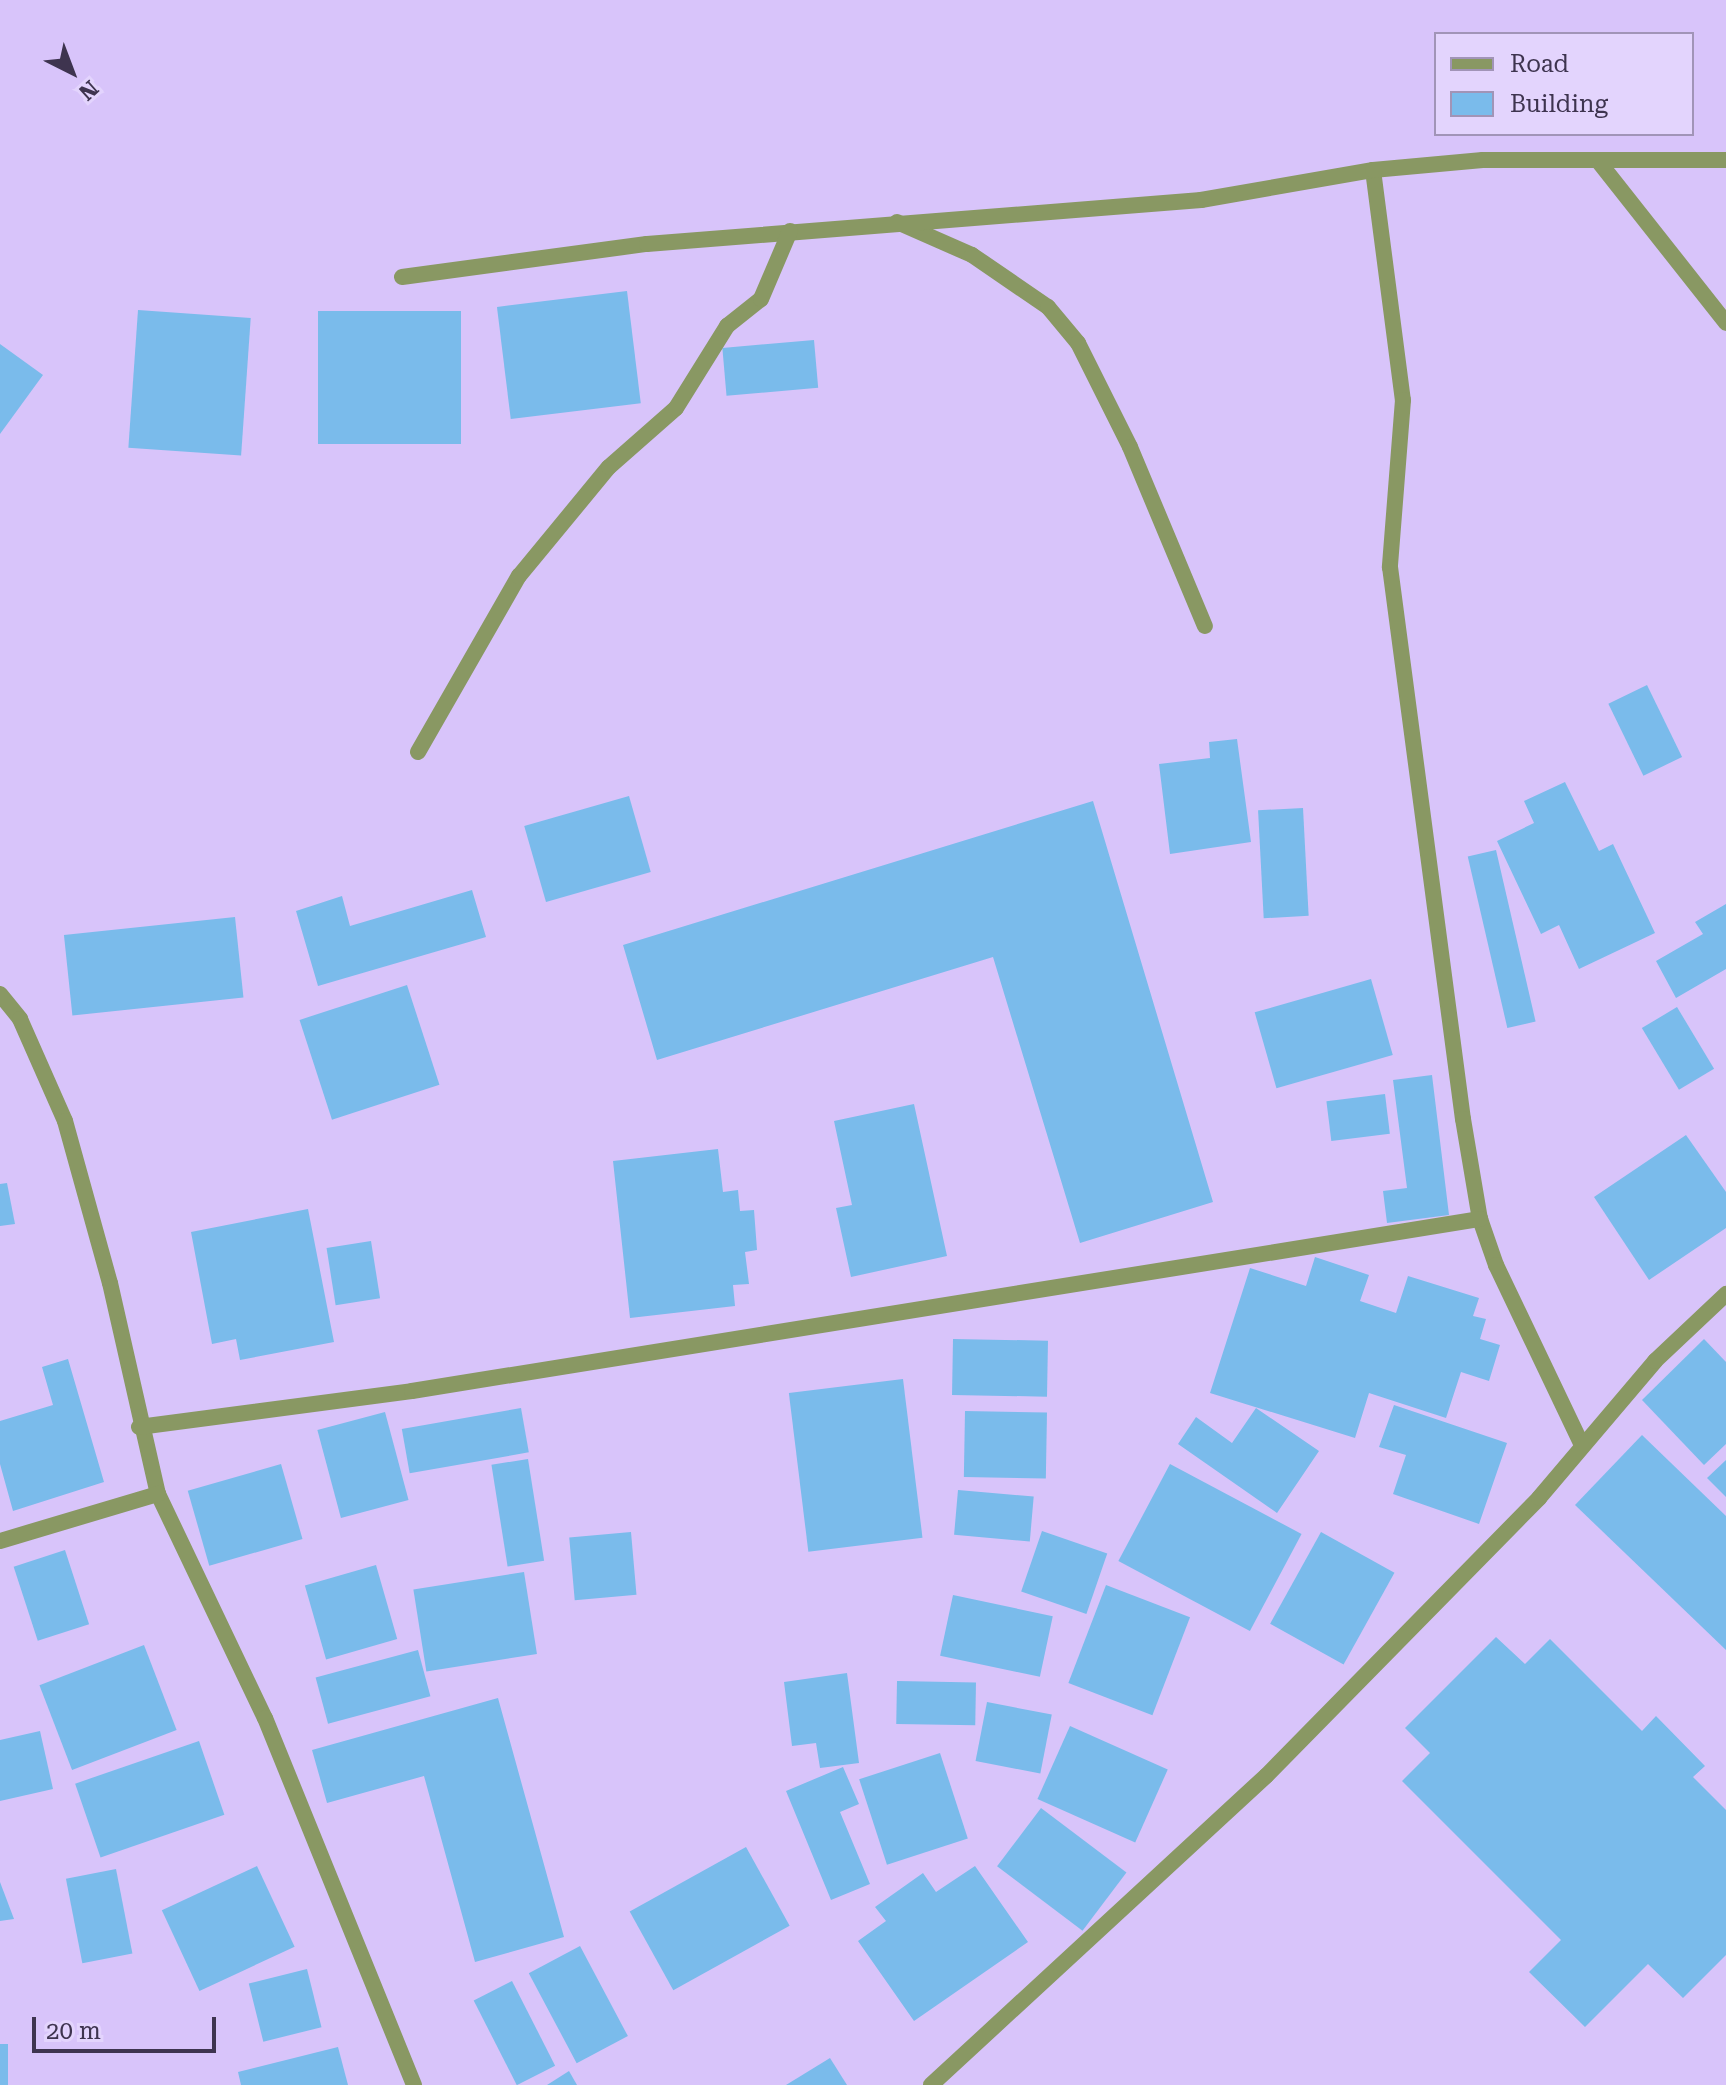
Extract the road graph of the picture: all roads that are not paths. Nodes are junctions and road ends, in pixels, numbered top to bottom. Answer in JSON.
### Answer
{"nodes":[{"id":1,"x":1726,"y":160,"type":"edge"},
{"id":2,"x":1599,"y":162,"type":"junction"},
{"id":3,"x":1373,"y":170,"type":"junction"},
{"id":4,"x":896,"y":222,"type":"junction"},
{"id":5,"x":790,"y":231,"type":"junction"},
{"id":6,"x":402,"y":277,"type":"dead end"},
{"id":7,"x":1726,"y":323,"type":"edge"},
{"id":8,"x":1205,"y":626,"type":"dead end"},
{"id":9,"x":418,"y":752,"type":"dead end"},
{"id":10,"x":0,"y":994,"type":"edge"},
{"id":11,"x":1480,"y":1219,"type":"junction"},
{"id":12,"x":1726,"y":1294,"type":"edge"},
{"id":13,"x":139,"y":1427,"type":"junction"},
{"id":14,"x":1581,"y":1443,"type":"junction"},
{"id":15,"x":158,"y":1494,"type":"junction"},
{"id":16,"x":0,"y":1541,"type":"edge"},
{"id":17,"x":414,"y":2085,"type":"edge"},
{"id":18,"x":931,"y":2085,"type":"edge"}],
"edges":[{"from":1,"to":2,"type":"street"},
{"from":2,"to":3,"type":"street"},
{"from":2,"to":7,"type":"street"},
{"from":3,"to":4,"type":"street"},
{"from":3,"to":11,"type":"street"},
{"from":4,"to":5,"type":"street"},
{"from":4,"to":8,"type":"street"},
{"from":5,"to":6,"type":"street"},
{"from":5,"to":9,"type":"street"},
{"from":10,"to":13,"type":"street"},
{"from":11,"to":13,"type":"street"},
{"from":11,"to":14,"type":"street"},
{"from":12,"to":14,"type":"street"},
{"from":13,"to":15,"type":"street"},
{"from":14,"to":18,"type":"street"},
{"from":15,"to":16,"type":"street"},
{"from":15,"to":17,"type":"street"}]}
